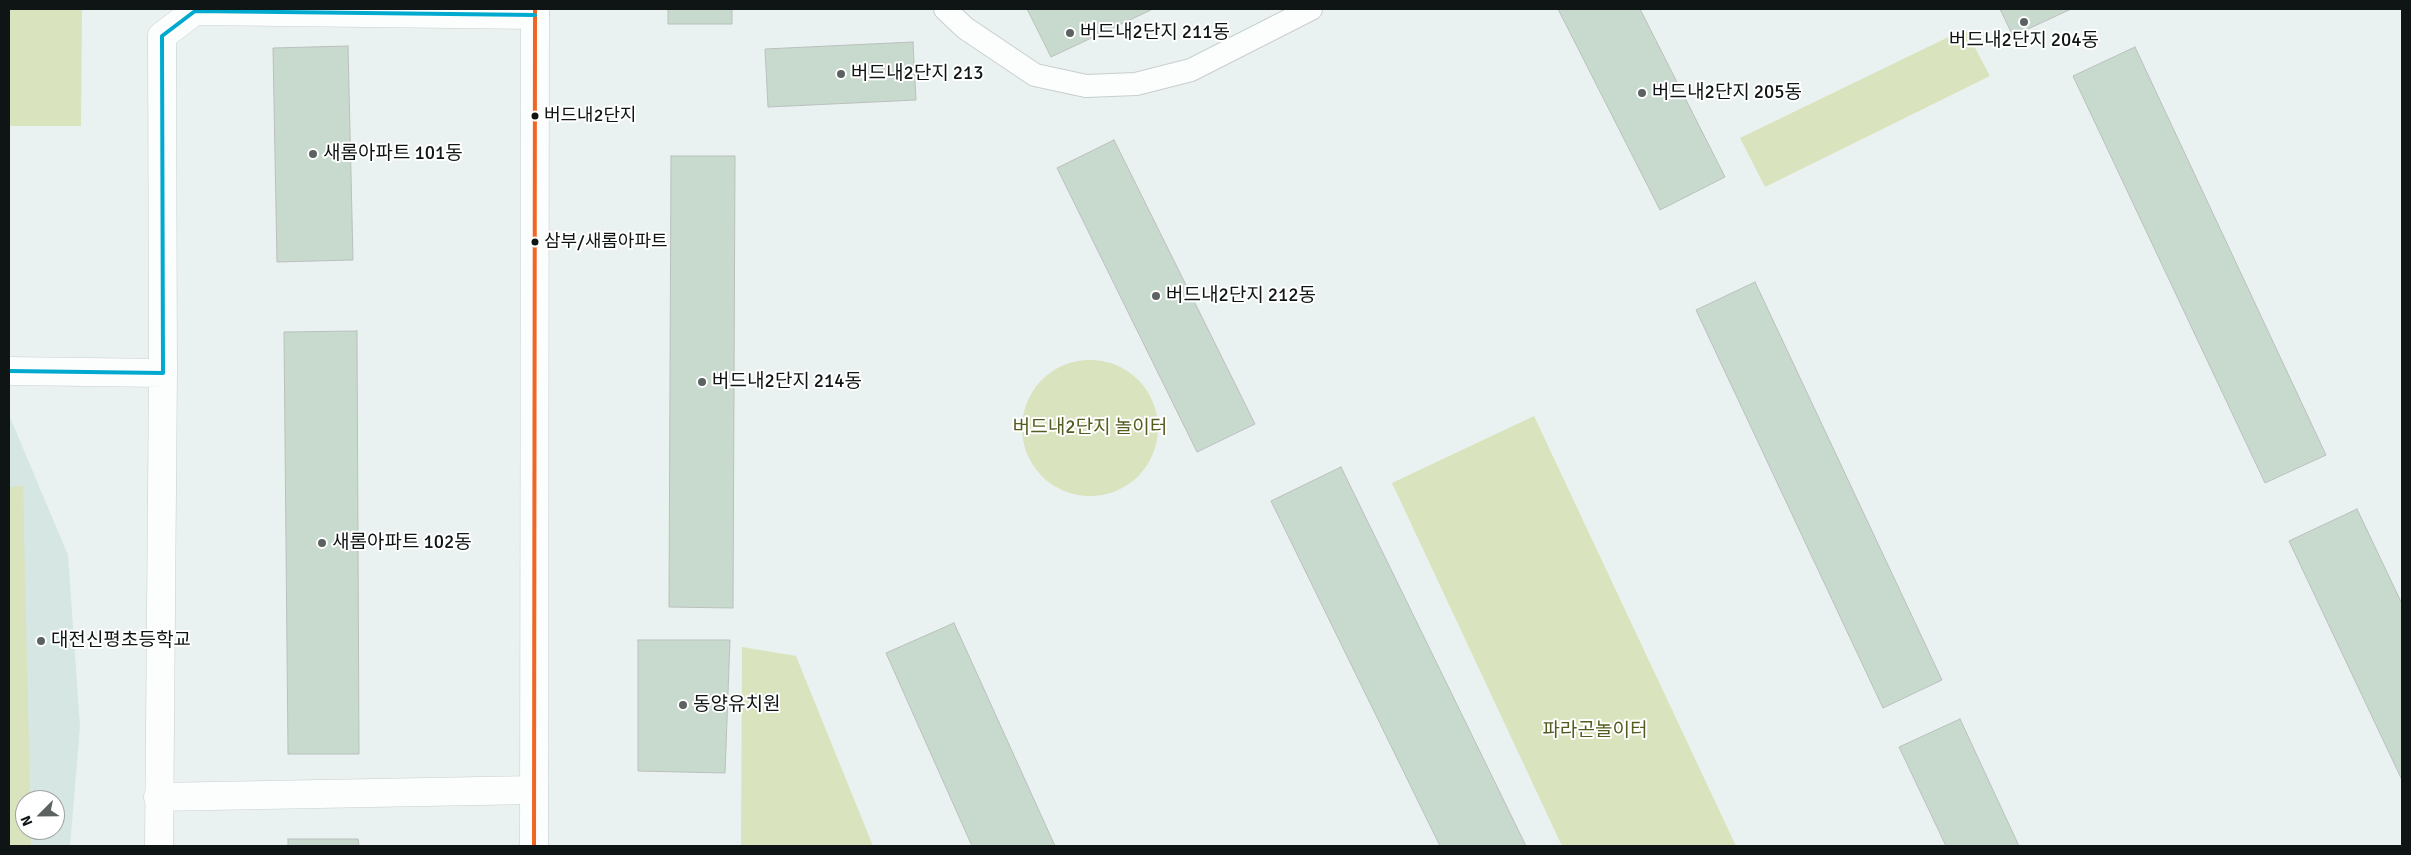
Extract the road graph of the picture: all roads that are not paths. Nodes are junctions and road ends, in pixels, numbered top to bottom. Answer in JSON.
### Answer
{"nodes":[{"id":1,"x":945,"y":9,"type":"edge"},
{"id":2,"x":1311,"y":9,"type":"edge"},
{"id":3,"x":195,"y":10,"type":"edge"},
{"id":4,"x":535,"y":12,"type":"edge"},
{"id":5,"x":9,"y":371,"type":"edge"},
{"id":6,"x":163,"y":373,"type":"junction"},
{"id":7,"x":533,"y":790,"type":"junction"},
{"id":8,"x":158,"y":797,"type":"junction"},
{"id":9,"x":159,"y":846,"type":"edge"},
{"id":10,"x":534,"y":846,"type":"edge"}],
"edges":[{"from":1,"to":2,"type":"lane"},
{"from":3,"to":4,"type":"street"},
{"from":3,"to":6,"type":"street"},
{"from":4,"to":7,"type":"street"},
{"from":5,"to":6,"type":"street"},
{"from":6,"to":8,"type":"street"},
{"from":7,"to":8,"type":"street"},
{"from":7,"to":10,"type":"street"},
{"from":8,"to":9,"type":"street"}]}
